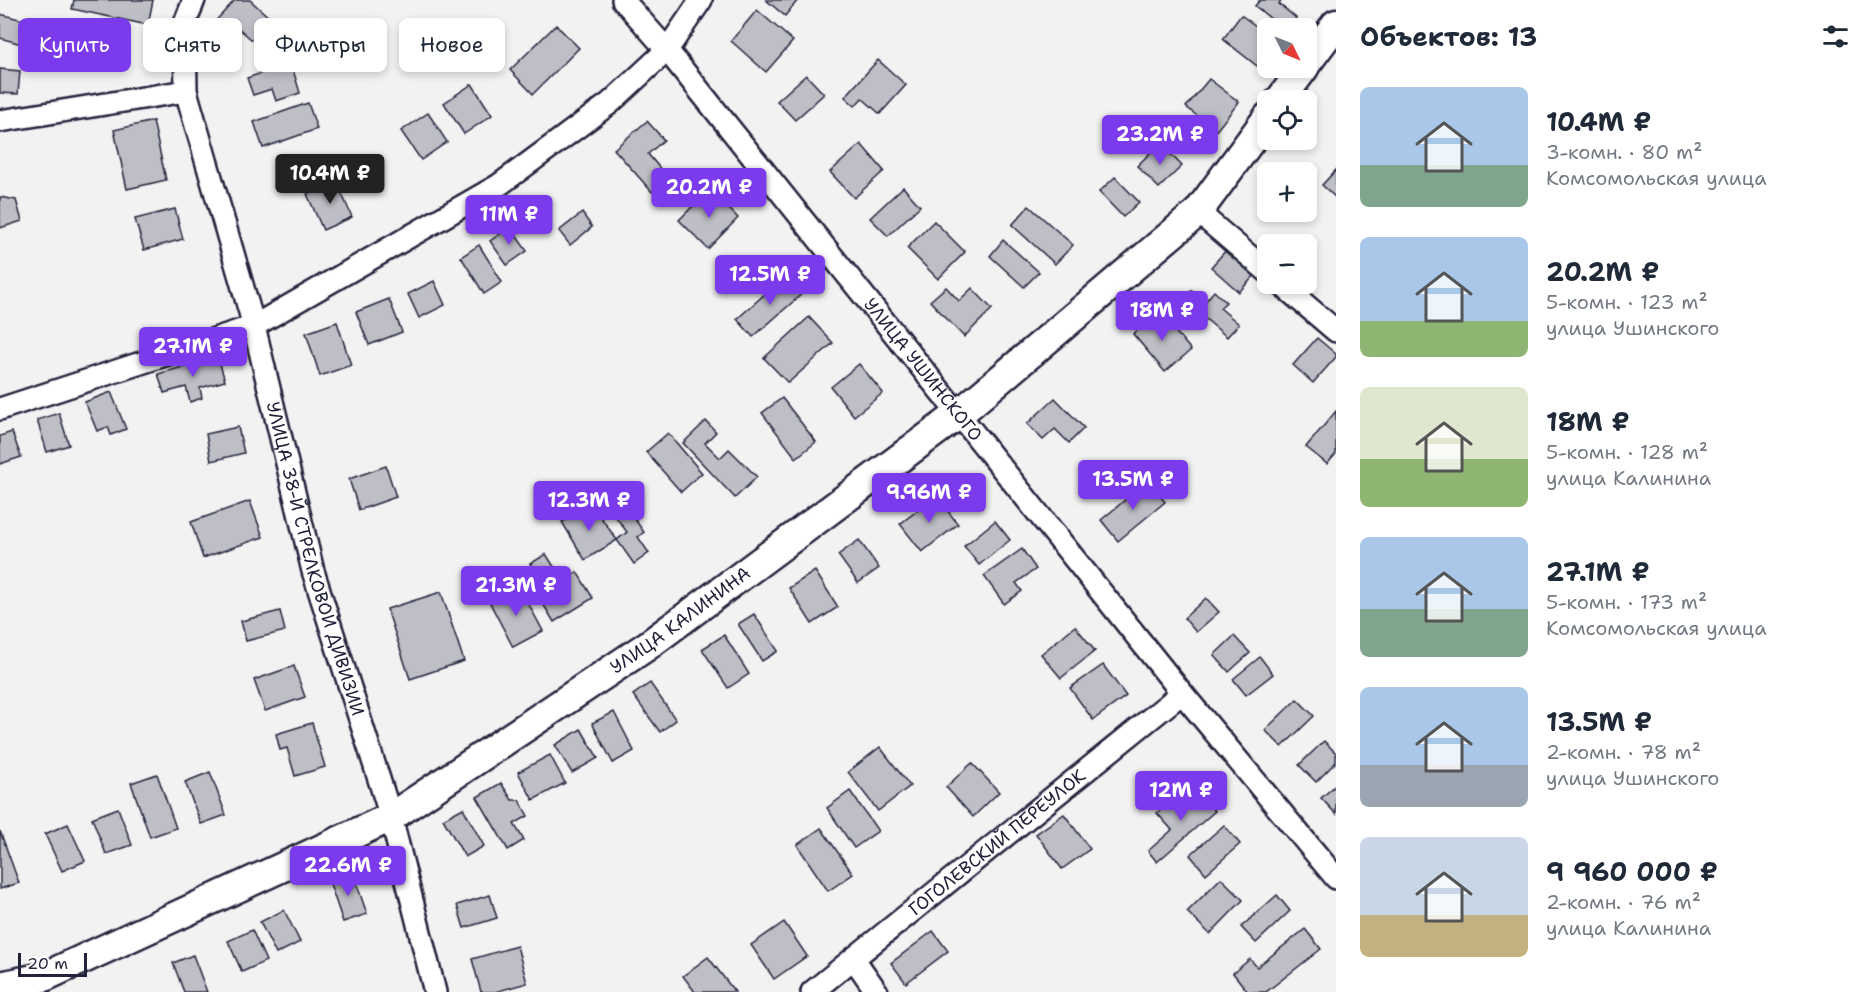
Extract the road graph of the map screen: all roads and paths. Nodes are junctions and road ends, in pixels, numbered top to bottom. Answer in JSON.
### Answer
{"nodes":[{"id":1,"x":194,"y":0,"type":"edge"},
{"id":2,"x":623,"y":0,"type":"edge"},
{"id":3,"x":701,"y":0,"type":"edge"},
{"id":4,"x":1336,"y":24,"type":"edge"},
{"id":5,"x":667,"y":50,"type":"junction"},
{"id":6,"x":1317,"y":50,"type":"edge"},
{"id":7,"x":186,"y":91,"type":"junction"},
{"id":8,"x":0,"y":121,"type":"edge"},
{"id":9,"x":1257,"y":132,"type":"edge"},
{"id":10,"x":1198,"y":212,"type":"junction"},
{"id":11,"x":1257,"y":263,"type":"edge"},
{"id":12,"x":1293,"y":294,"type":"edge"},
{"id":13,"x":254,"y":326,"type":"junction"},
{"id":14,"x":1336,"y":331,"type":"edge"},
{"id":15,"x":0,"y":409,"type":"edge"},
{"id":16,"x":959,"y":414,"type":"junction"},
{"id":17,"x":1182,"y":693,"type":"junction"},
{"id":18,"x":391,"y":817,"type":"junction"},
{"id":19,"x":1336,"y":878,"type":"edge"},
{"id":20,"x":854,"y":959,"type":"junction"},
{"id":21,"x":45,"y":984,"type":"edge"},
{"id":22,"x":0,"y":986,"type":"edge"},
{"id":23,"x":435,"y":992,"type":"edge"},
{"id":24,"x":813,"y":992,"type":"edge"},
{"id":25,"x":877,"y":992,"type":"edge"}],
"edges":[{"from":1,"to":7,"type":"street","name":"УЛИЦА 38-Й СТРЕЛКОВОЙ ДИВИЗИИ"},
{"from":2,"to":5,"type":"street","name":"УЛИЦА УШИНСКОГО"},
{"from":3,"to":5,"type":"street"},
{"from":4,"to":6,"type":"street"},
{"from":5,"to":13,"type":"street"},
{"from":5,"to":16,"type":"street","name":"УЛИЦА УШИНСКОГО"},
{"from":7,"to":8,"type":"street"},
{"from":7,"to":13,"type":"street","name":"УЛИЦА 38-Й СТРЕЛКОВОЙ ДИВИЗИИ"},
{"from":9,"to":10,"type":"street","name":"УЛИЦА КАЛИНИНА"},
{"from":10,"to":11,"type":"street"},
{"from":10,"to":16,"type":"street","name":"УЛИЦА КАЛИНИНА"},
{"from":12,"to":14,"type":"street"},
{"from":13,"to":15,"type":"street"},
{"from":13,"to":18,"type":"street","name":"УЛИЦА 38-Й СТРЕЛКОВОЙ ДИВИЗИИ"},
{"from":16,"to":17,"type":"street","name":"УЛИЦА УШИНСКОГО"},
{"from":16,"to":18,"type":"street","name":"УЛИЦА КАЛИНИНА"},
{"from":17,"to":19,"type":"street","name":"УЛИЦА УШИНСКОГО"},
{"from":17,"to":20,"type":"street","name":"ГОГОЛЕВСКИЙ ПЕРЕУЛОК"},
{"from":18,"to":21,"type":"street","name":"УЛИЦА КАЛИНИНА"},
{"from":18,"to":23,"type":"street","name":"УЛИЦА 38-Й СТРЕЛКОВОЙ ДИВИЗИИ"},
{"from":20,"to":24,"type":"street","name":"ГОГОЛЕВСКИЙ ПЕРЕУЛОК"},
{"from":20,"to":25,"type":"street"},
{"from":21,"to":22,"type":"street","name":"УЛИЦА КАЛИНИНА"}]}
